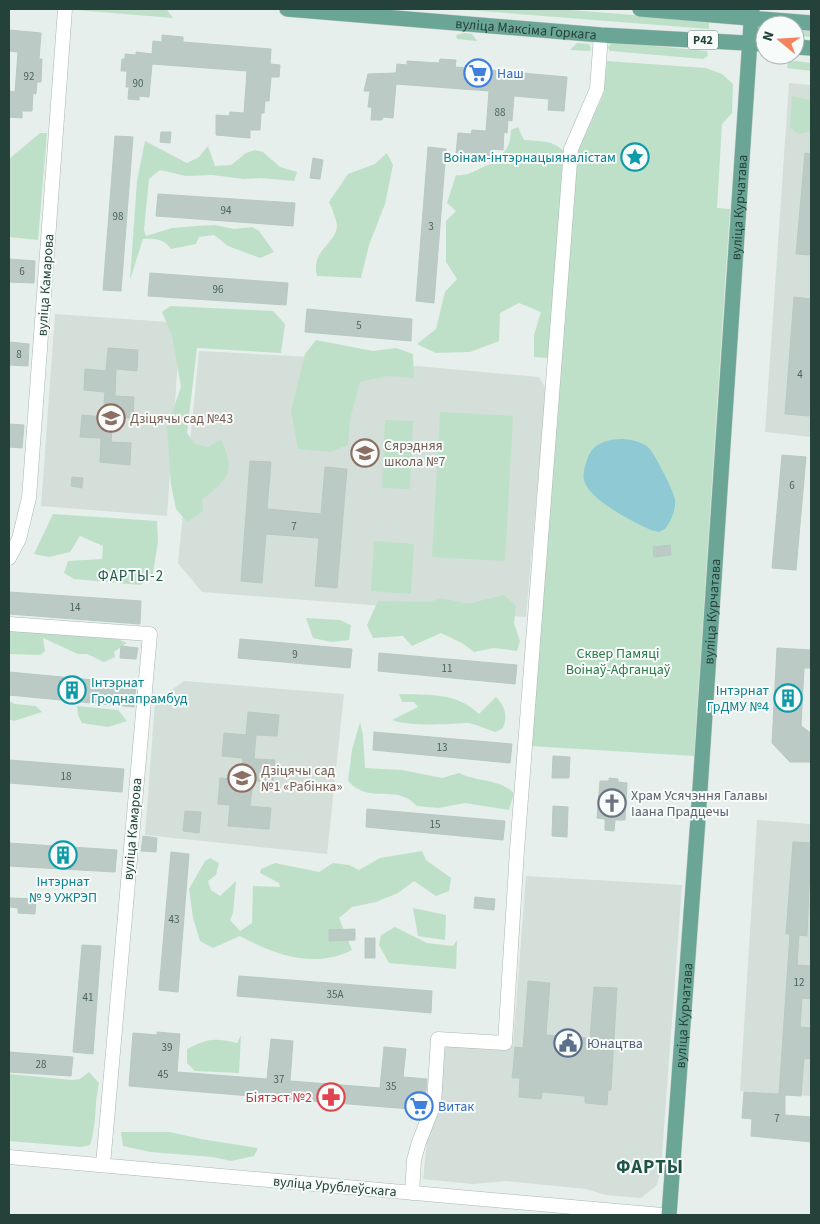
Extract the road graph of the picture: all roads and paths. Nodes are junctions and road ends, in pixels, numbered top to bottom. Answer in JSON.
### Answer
{"nodes":[{"id":1,"x":65,"y":9,"type":"edge"},
{"id":2,"x":287,"y":9,"type":"edge"},
{"id":3,"x":640,"y":9,"type":"edge"},
{"id":4,"x":752,"y":13,"type":"edge"},
{"id":5,"x":811,"y":23,"type":"edge"},
{"id":6,"x":755,"y":32,"type":"edge"},
{"id":7,"x":602,"y":35,"type":"junction"},
{"id":8,"x":755,"y":44,"type":"edge"},
{"id":9,"x":755,"y":65,"type":"edge"},
{"id":10,"x":9,"y":558,"type":"edge"},
{"id":11,"x":9,"y":624,"type":"edge"},
{"id":12,"x":9,"y":1157,"type":"edge"},
{"id":13,"x":103,"y":1165,"type":"junction"},
{"id":14,"x":412,"y":1193,"type":"junction"},
{"id":15,"x":662,"y":1215,"type":"edge"},
{"id":16,"x":669,"y":1215,"type":"edge"}],
"edges":[{"from":1,"to":10,"type":"street","name":"вуліца Камарова"},
{"from":2,"to":7,"type":"main road","name":"вуліца Максіма Горкага","number":"Р42"},
{"from":3,"to":4,"type":"main road","number":"Р42"},
{"from":4,"to":5,"type":"main road","number":"Р42"},
{"from":4,"to":6,"type":"main road","name":"вуліца Курчатава"},
{"from":7,"to":8,"type":"main road","name":"вуліца Максіма Горкага","number":"Р42"},
{"from":7,"to":14,"type":"street"},
{"from":9,"to":16,"type":"main road","name":"вуліца Курчатава"},
{"from":11,"to":13,"type":"street","name":"вуліца Камарова"},
{"from":12,"to":13,"type":"street","name":"вуліца Урублеўскага"},
{"from":13,"to":14,"type":"street","name":"вуліца Урублеўскага"},
{"from":14,"to":15,"type":"street","name":"вуліца Урублеўскага"}]}
